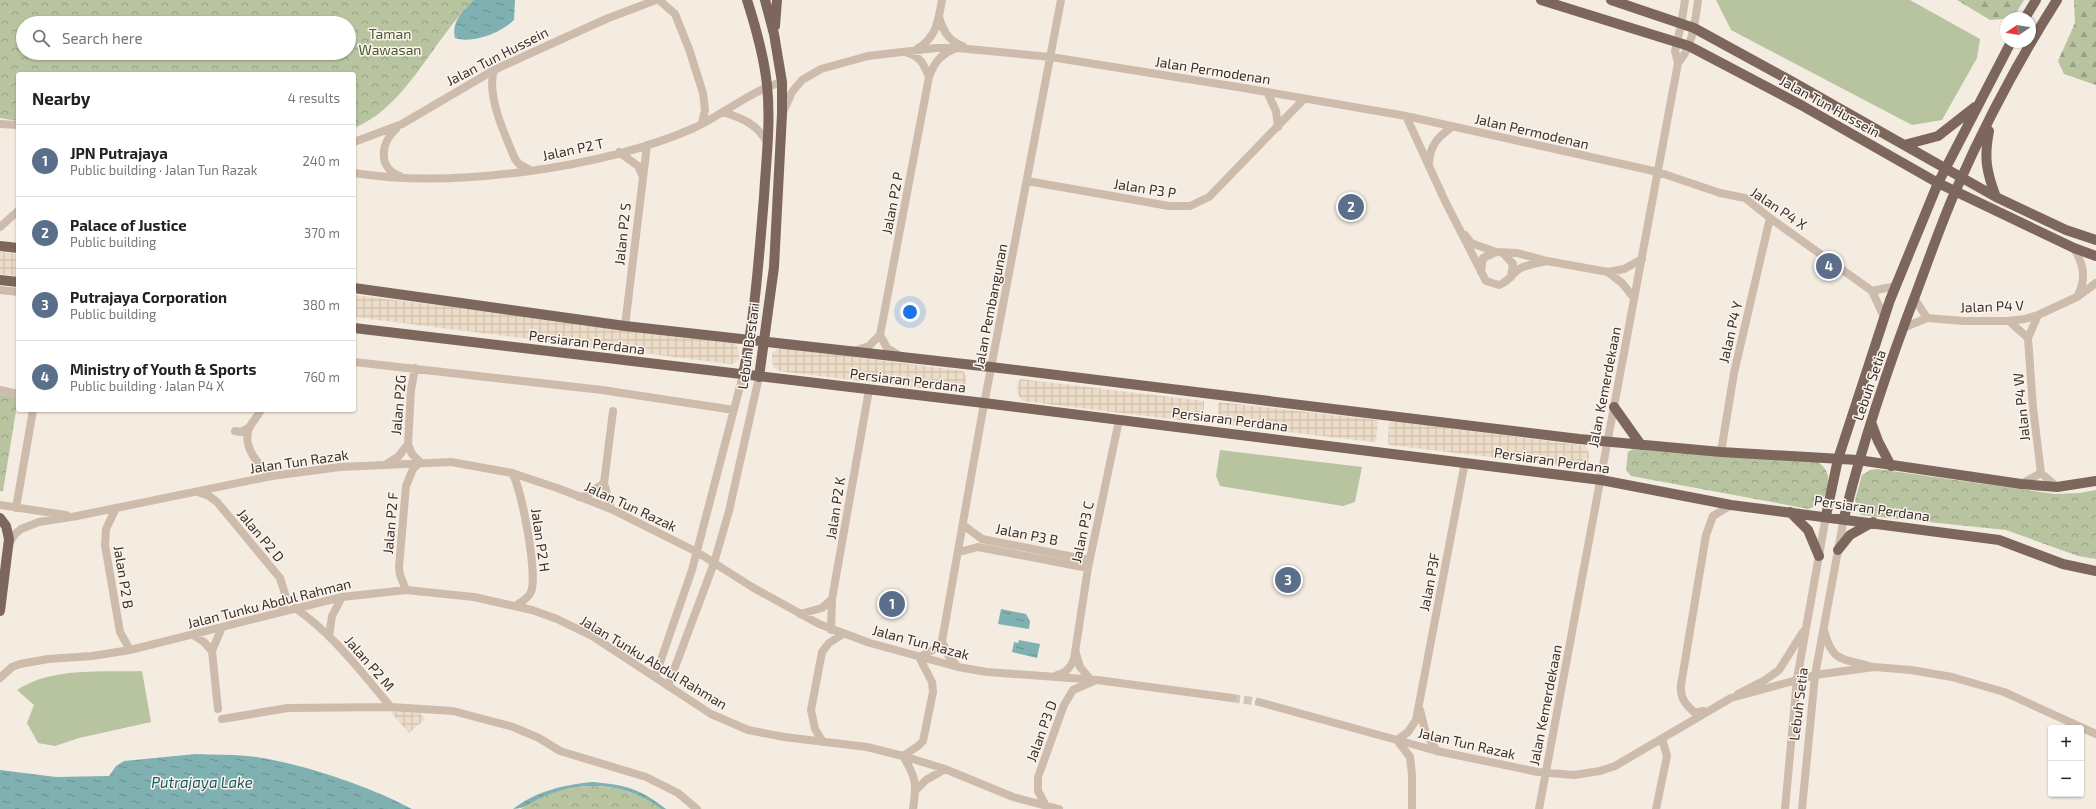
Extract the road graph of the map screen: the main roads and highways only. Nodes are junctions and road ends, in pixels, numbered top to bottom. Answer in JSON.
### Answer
{"nodes":[{"id":1,"x":747,"y":0,"type":"edge"},
{"id":2,"x":765,"y":0,"type":"edge"},
{"id":3,"x":777,"y":0,"type":"edge"},
{"id":4,"x":1541,"y":0,"type":"edge"},
{"id":5,"x":1611,"y":0,"type":"edge"},
{"id":6,"x":2036,"y":0,"type":"edge"},
{"id":7,"x":2057,"y":0,"type":"edge"},
{"id":8,"x":2029,"y":12,"type":"edge"},
{"id":9,"x":774,"y":34,"type":"junction"},
{"id":10,"x":2008,"y":48,"type":"edge"},
{"id":11,"x":1979,"y":104,"type":"junction"},
{"id":12,"x":1992,"y":117,"type":"junction"},
{"id":13,"x":1904,"y":146,"type":"junction"},
{"id":14,"x":1945,"y":168,"type":"junction"},
{"id":15,"x":1962,"y":178,"type":"junction"},
{"id":16,"x":1938,"y":183,"type":"junction"},
{"id":17,"x":1955,"y":192,"type":"junction"},
{"id":18,"x":1996,"y":197,"type":"junction"},
{"id":19,"x":2096,"y":240,"type":"edge"},
{"id":20,"x":0,"y":246,"type":"edge"},
{"id":21,"x":16,"y":248,"type":"edge"},
{"id":22,"x":2096,"y":256,"type":"edge"},
{"id":23,"x":0,"y":280,"type":"edge"},
{"id":24,"x":16,"y":282,"type":"edge"},
{"id":25,"x":356,"y":288,"type":"edge"},
{"id":26,"x":356,"y":328,"type":"edge"},
{"id":27,"x":750,"y":340,"type":"junction"},
{"id":28,"x":764,"y":342,"type":"junction"},
{"id":29,"x":743,"y":374,"type":"junction"},
{"id":30,"x":759,"y":377,"type":"junction"},
{"id":31,"x":1614,"y":407,"type":"road end"},
{"id":32,"x":1871,"y":422,"type":"junction"},
{"id":33,"x":1642,"y":445,"type":"junction"},
{"id":34,"x":1838,"y":459,"type":"junction"},
{"id":35,"x":1858,"y":460,"type":"junction"},
{"id":36,"x":1891,"y":466,"type":"junction"},
{"id":37,"x":2096,"y":481,"type":"edge"},
{"id":38,"x":1790,"y":512,"type":"junction"},
{"id":39,"x":1826,"y":516,"type":"junction"},
{"id":40,"x":0,"y":518,"type":"edge"},
{"id":41,"x":1844,"y":518,"type":"junction"},
{"id":42,"x":1872,"y":522,"type":"junction"},
{"id":43,"x":8,"y":545,"type":"junction"},
{"id":44,"x":1838,"y":550,"type":"road end"},
{"id":45,"x":1819,"y":556,"type":"road end"},
{"id":46,"x":0,"y":558,"type":"edge"},
{"id":47,"x":2096,"y":571,"type":"edge"},
{"id":48,"x":0,"y":611,"type":"edge"}],
"edges":[{"from":1,"to":27,"type":"main road","name":"Lebuh Bestari"},
{"from":2,"to":9,"type":"main road","name":"Lebuh Bestari"},
{"from":3,"to":9,"type":"main road"},
{"from":4,"to":16,"type":"main road","name":"Jalan Tun Hussein"},
{"from":5,"to":13,"type":"main road","name":"Jalan Tun Hussein"},
{"from":6,"to":8,"type":"main road"},
{"from":7,"to":12,"type":"main road","name":"Lebuh Setia"},
{"from":9,"to":28,"type":"main road","name":"Lebuh Bestari"},
{"from":10,"to":11,"type":"main road","name":"Lebuh Setia"},
{"from":11,"to":13,"type":"main road"},
{"from":11,"to":14,"type":"main road","name":"Lebuh Setia"},
{"from":12,"to":15,"type":"main road","name":"Lebuh Setia"},
{"from":12,"to":18,"type":"main road"},
{"from":13,"to":14,"type":"main road","name":"Jalan Tun Hussein"},
{"from":14,"to":15,"type":"main road","name":"Jalan Tun Hussein"},
{"from":14,"to":16,"type":"main road","name":"Lebuh Setia"},
{"from":15,"to":17,"type":"main road","name":"Lebuh Setia"},
{"from":15,"to":18,"type":"main road","name":"Jalan Tun Hussein"},
{"from":16,"to":17,"type":"main road","name":"Jalan Tun Hussein"},
{"from":16,"to":34,"type":"main road","name":"Lebuh Setia"},
{"from":17,"to":22,"type":"main road","name":"Jalan Tun Hussein"},
{"from":17,"to":32,"type":"main road","name":"Lebuh Setia"},
{"from":18,"to":19,"type":"main road","name":"Jalan Tun Hussein"},
{"from":20,"to":21,"type":"main road"},
{"from":23,"to":24,"type":"main road"},
{"from":25,"to":27,"type":"main road","name":"Persiaran Perdana"},
{"from":26,"to":29,"type":"main road","name":"Persiaran Perdana"},
{"from":27,"to":28,"type":"main road","name":"Persiaran Perdana"},
{"from":27,"to":29,"type":"main road","name":"Lebuh Bestari"},
{"from":28,"to":30,"type":"main road","name":"Lebuh Bestari"},
{"from":28,"to":33,"type":"main road","name":"Persiaran Perdana"},
{"from":29,"to":30,"type":"main road","name":"Persiaran Perdana"},
{"from":30,"to":38,"type":"main road","name":"Persiaran Perdana"},
{"from":31,"to":33,"type":"main road"},
{"from":32,"to":35,"type":"main road","name":"Lebuh Setia"},
{"from":32,"to":36,"type":"main road"},
{"from":33,"to":34,"type":"main road","name":"Persiaran Perdana"},
{"from":34,"to":35,"type":"main road","name":"Persiaran Perdana"},
{"from":34,"to":39,"type":"main road","name":"Lebuh Setia"},
{"from":35,"to":36,"type":"main road","name":"Persiaran Perdana"},
{"from":35,"to":41,"type":"main road","name":"Lebuh Setia"},
{"from":36,"to":37,"type":"main road","name":"Persiaran Perdana"},
{"from":38,"to":39,"type":"main road","name":"Persiaran Perdana"},
{"from":38,"to":45,"type":"main road"},
{"from":39,"to":41,"type":"main road","name":"Persiaran Perdana"},
{"from":40,"to":43,"type":"main road"},
{"from":41,"to":42,"type":"main road","name":"Persiaran Perdana"},
{"from":42,"to":44,"type":"main road"},
{"from":42,"to":47,"type":"main road","name":"Persiaran Perdana"},
{"from":43,"to":46,"type":"main road"},
{"from":43,"to":48,"type":"main road"}]}
